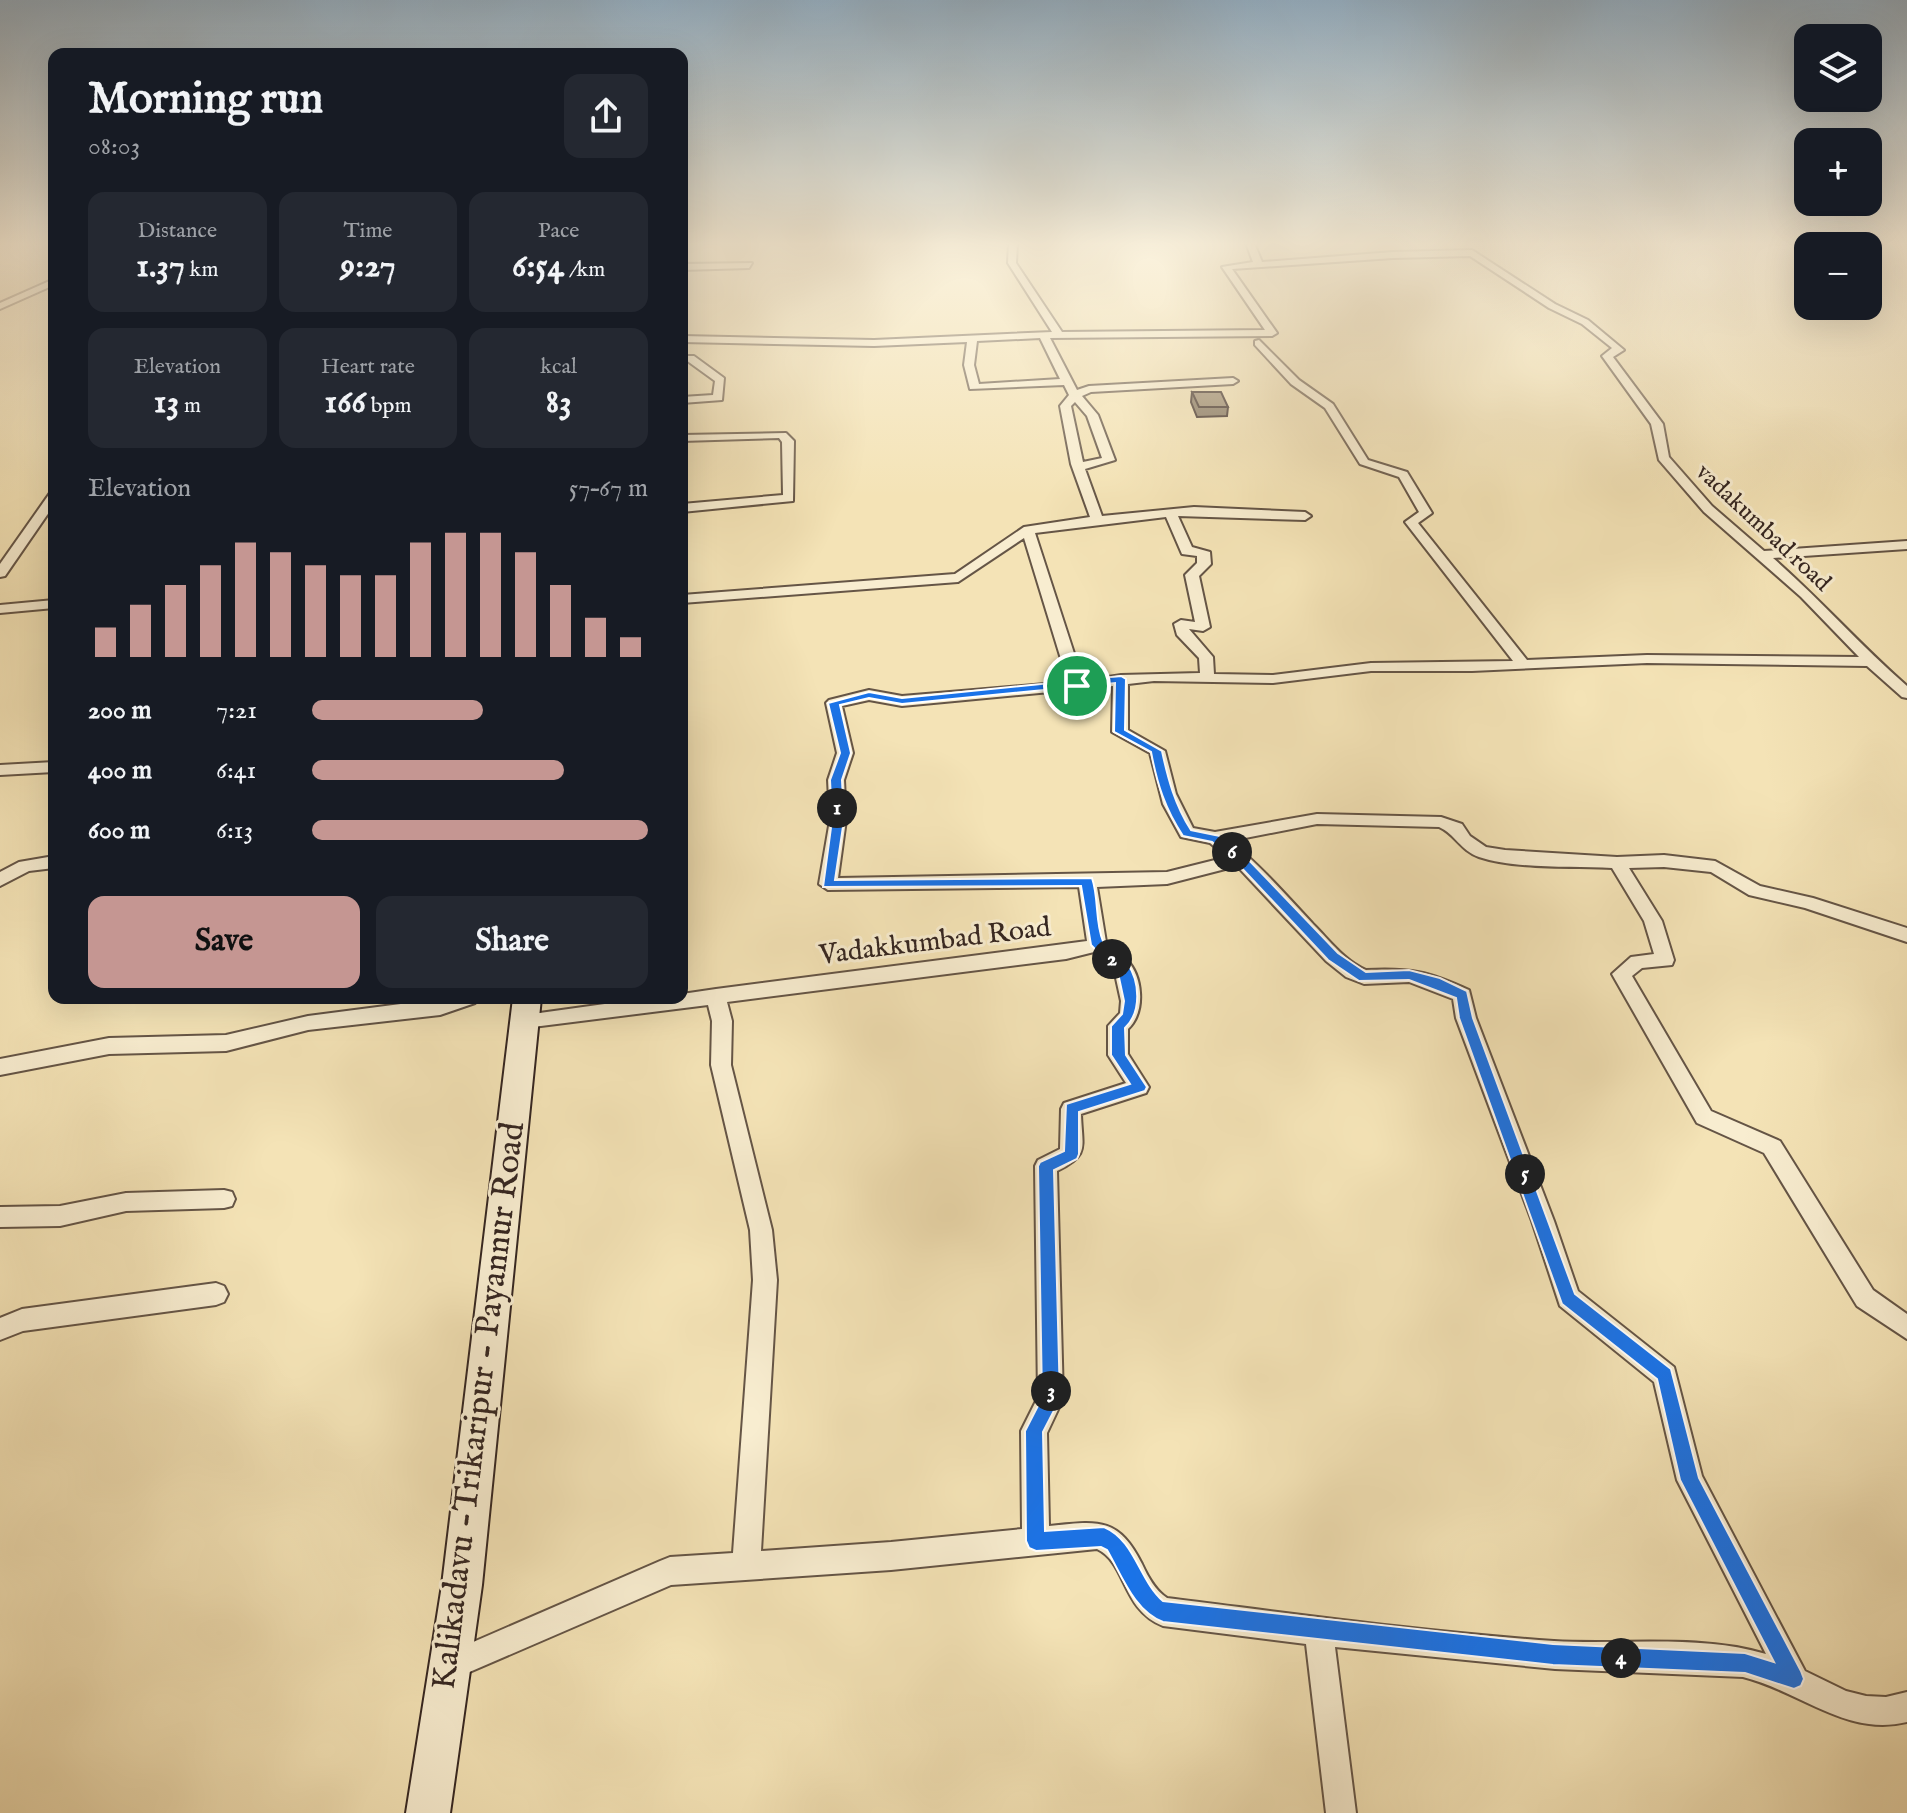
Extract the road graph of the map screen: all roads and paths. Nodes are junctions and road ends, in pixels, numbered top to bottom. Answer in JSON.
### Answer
{"nodes":[{"id":1,"x":1048,"y":328,"type":"edge"},
{"id":2,"x":1269,"y":328,"type":"edge"},
{"id":3,"x":1592,"y":328,"type":"edge"},
{"id":4,"x":1052,"y":335,"type":"junction"},
{"id":5,"x":973,"y":337,"type":"junction"},
{"id":6,"x":688,"y":339,"type":"edge"},
{"id":7,"x":1259,"y":343,"type":"dead end"},
{"id":8,"x":688,"y":359,"type":"edge"},
{"id":9,"x":1233,"y":381,"type":"dead end"},
{"id":10,"x":1071,"y":389,"type":"junction"},
{"id":11,"x":688,"y":400,"type":"edge"},
{"id":12,"x":688,"y":438,"type":"edge"},
{"id":13,"x":1080,"y":466,"type":"junction"},
{"id":14,"x":48,"y":505,"type":"edge"},
{"id":15,"x":688,"y":507,"type":"edge"},
{"id":16,"x":1170,"y":513,"type":"junction"},
{"id":17,"x":1305,"y":516,"type":"dead end"},
{"id":18,"x":1097,"y":520,"type":"junction"},
{"id":19,"x":1028,"y":530,"type":"junction"},
{"id":20,"x":1907,"y":545,"type":"edge"},
{"id":21,"x":1763,"y":555,"type":"junction"},
{"id":22,"x":0,"y":573,"type":"edge"},
{"id":23,"x":688,"y":599,"type":"edge"},
{"id":24,"x":48,"y":605,"type":"edge"},
{"id":25,"x":0,"y":609,"type":"edge"},
{"id":26,"x":1871,"y":662,"type":"junction"},
{"id":27,"x":1523,"y":664,"type":"junction"},
{"id":28,"x":1207,"y":673,"type":"dead end"},
{"id":29,"x":1121,"y":679,"type":"junction"},
{"id":30,"x":1077,"y":686,"type":"junction"},
{"id":31,"x":1907,"y":694,"type":"edge"},
{"id":32,"x":48,"y":767,"type":"edge"},
{"id":33,"x":0,"y":770,"type":"edge"},
{"id":34,"x":1215,"y":838,"type":"junction"},
{"id":35,"x":1241,"y":859,"type":"junction"},
{"id":36,"x":48,"y":863,"type":"edge"},
{"id":37,"x":1617,"y":863,"type":"junction"},
{"id":38,"x":0,"y":880,"type":"edge"},
{"id":39,"x":1087,"y":881,"type":"junction"},
{"id":40,"x":1907,"y":935,"type":"edge"},
{"id":41,"x":1097,"y":945,"type":"junction"},
{"id":42,"x":716,"y":996,"type":"junction"},
{"id":43,"x":688,"y":998,"type":"edge"},
{"id":44,"x":451,"y":1004,"type":"edge"},
{"id":45,"x":607,"y":1004,"type":"edge"},
{"id":46,"x":526,"y":1010,"type":"edge"},
{"id":47,"x":0,"y":1067,"type":"edge"},
{"id":48,"x":224,"y":1199,"type":"dead end"},
{"id":49,"x":0,"y":1217,"type":"edge"},
{"id":50,"x":216,"y":1294,"type":"dead end"},
{"id":51,"x":1907,"y":1328,"type":"edge"},
{"id":52,"x":0,"y":1329,"type":"edge"},
{"id":53,"x":1036,"y":1541,"type":"junction"},
{"id":54,"x":746,"y":1566,"type":"junction"},
{"id":55,"x":1319,"y":1630,"type":"junction"},
{"id":56,"x":448,"y":1667,"type":"junction"},
{"id":57,"x":1794,"y":1679,"type":"junction"},
{"id":58,"x":1907,"y":1707,"type":"edge"},
{"id":59,"x":428,"y":1813,"type":"edge"},
{"id":60,"x":1341,"y":1813,"type":"edge"}],
"edges":[{"from":1,"to":4,"type":"street"},
{"from":2,"to":4,"type":"street","name":"vadakumbad road"},
{"from":3,"to":21,"type":"street","name":"vadakumbad road"},
{"from":4,"to":5,"type":"street"},
{"from":4,"to":10,"type":"street"},
{"from":5,"to":6,"type":"street"},
{"from":5,"to":10,"type":"street"},
{"from":7,"to":27,"type":"street"},
{"from":8,"to":11,"type":"street"},
{"from":9,"to":10,"type":"street"},
{"from":10,"to":13,"type":"street"},
{"from":10,"to":13,"type":"street"},
{"from":12,"to":15,"type":"street"},
{"from":13,"to":18,"type":"street"},
{"from":14,"to":22,"type":"street"},
{"from":16,"to":17,"type":"street"},
{"from":16,"to":18,"type":"street"},
{"from":16,"to":28,"type":"street"},
{"from":18,"to":19,"type":"street"},
{"from":19,"to":23,"type":"street"},
{"from":19,"to":30,"type":"street"},
{"from":20,"to":21,"type":"street"},
{"from":21,"to":26,"type":"street","name":"vadakumbad road"},
{"from":24,"to":25,"type":"street"},
{"from":26,"to":27,"type":"street"},
{"from":26,"to":31,"type":"street","name":"vadakumbad road"},
{"from":27,"to":29,"type":"street"},
{"from":29,"to":30,"type":"street"},
{"from":29,"to":34,"type":"street"},
{"from":30,"to":39,"type":"street","name":"Vadakkumbad Road"},
{"from":32,"to":33,"type":"street"},
{"from":34,"to":35,"type":"street"},
{"from":34,"to":37,"type":"street"},
{"from":35,"to":39,"type":"street"},
{"from":35,"to":57,"type":"street"},
{"from":36,"to":38,"type":"street"},
{"from":37,"to":40,"type":"street"},
{"from":37,"to":51,"type":"street"},
{"from":39,"to":41,"type":"street"},
{"from":41,"to":42,"type":"street","name":"Vadakkumbad Road"},
{"from":41,"to":53,"type":"street"},
{"from":42,"to":43,"type":"street","name":"Vadakkumbad Road"},
{"from":42,"to":54,"type":"street"},
{"from":44,"to":47,"type":"street"},
{"from":45,"to":46,"type":"street","name":"Vadakkumbad Road"},
{"from":46,"to":56,"type":"main road","name":"Kalikadavu -Trikaripur - Payannur Road"},
{"from":48,"to":49,"type":"street"},
{"from":50,"to":52,"type":"street"},
{"from":53,"to":54,"type":"street"},
{"from":53,"to":55,"type":"street"},
{"from":54,"to":56,"type":"street"},
{"from":55,"to":57,"type":"street"},
{"from":55,"to":60,"type":"street"},
{"from":56,"to":59,"type":"main road","name":"Kalikadavu -Trikaripur - Payannur Road"},
{"from":57,"to":58,"type":"street"}]}
